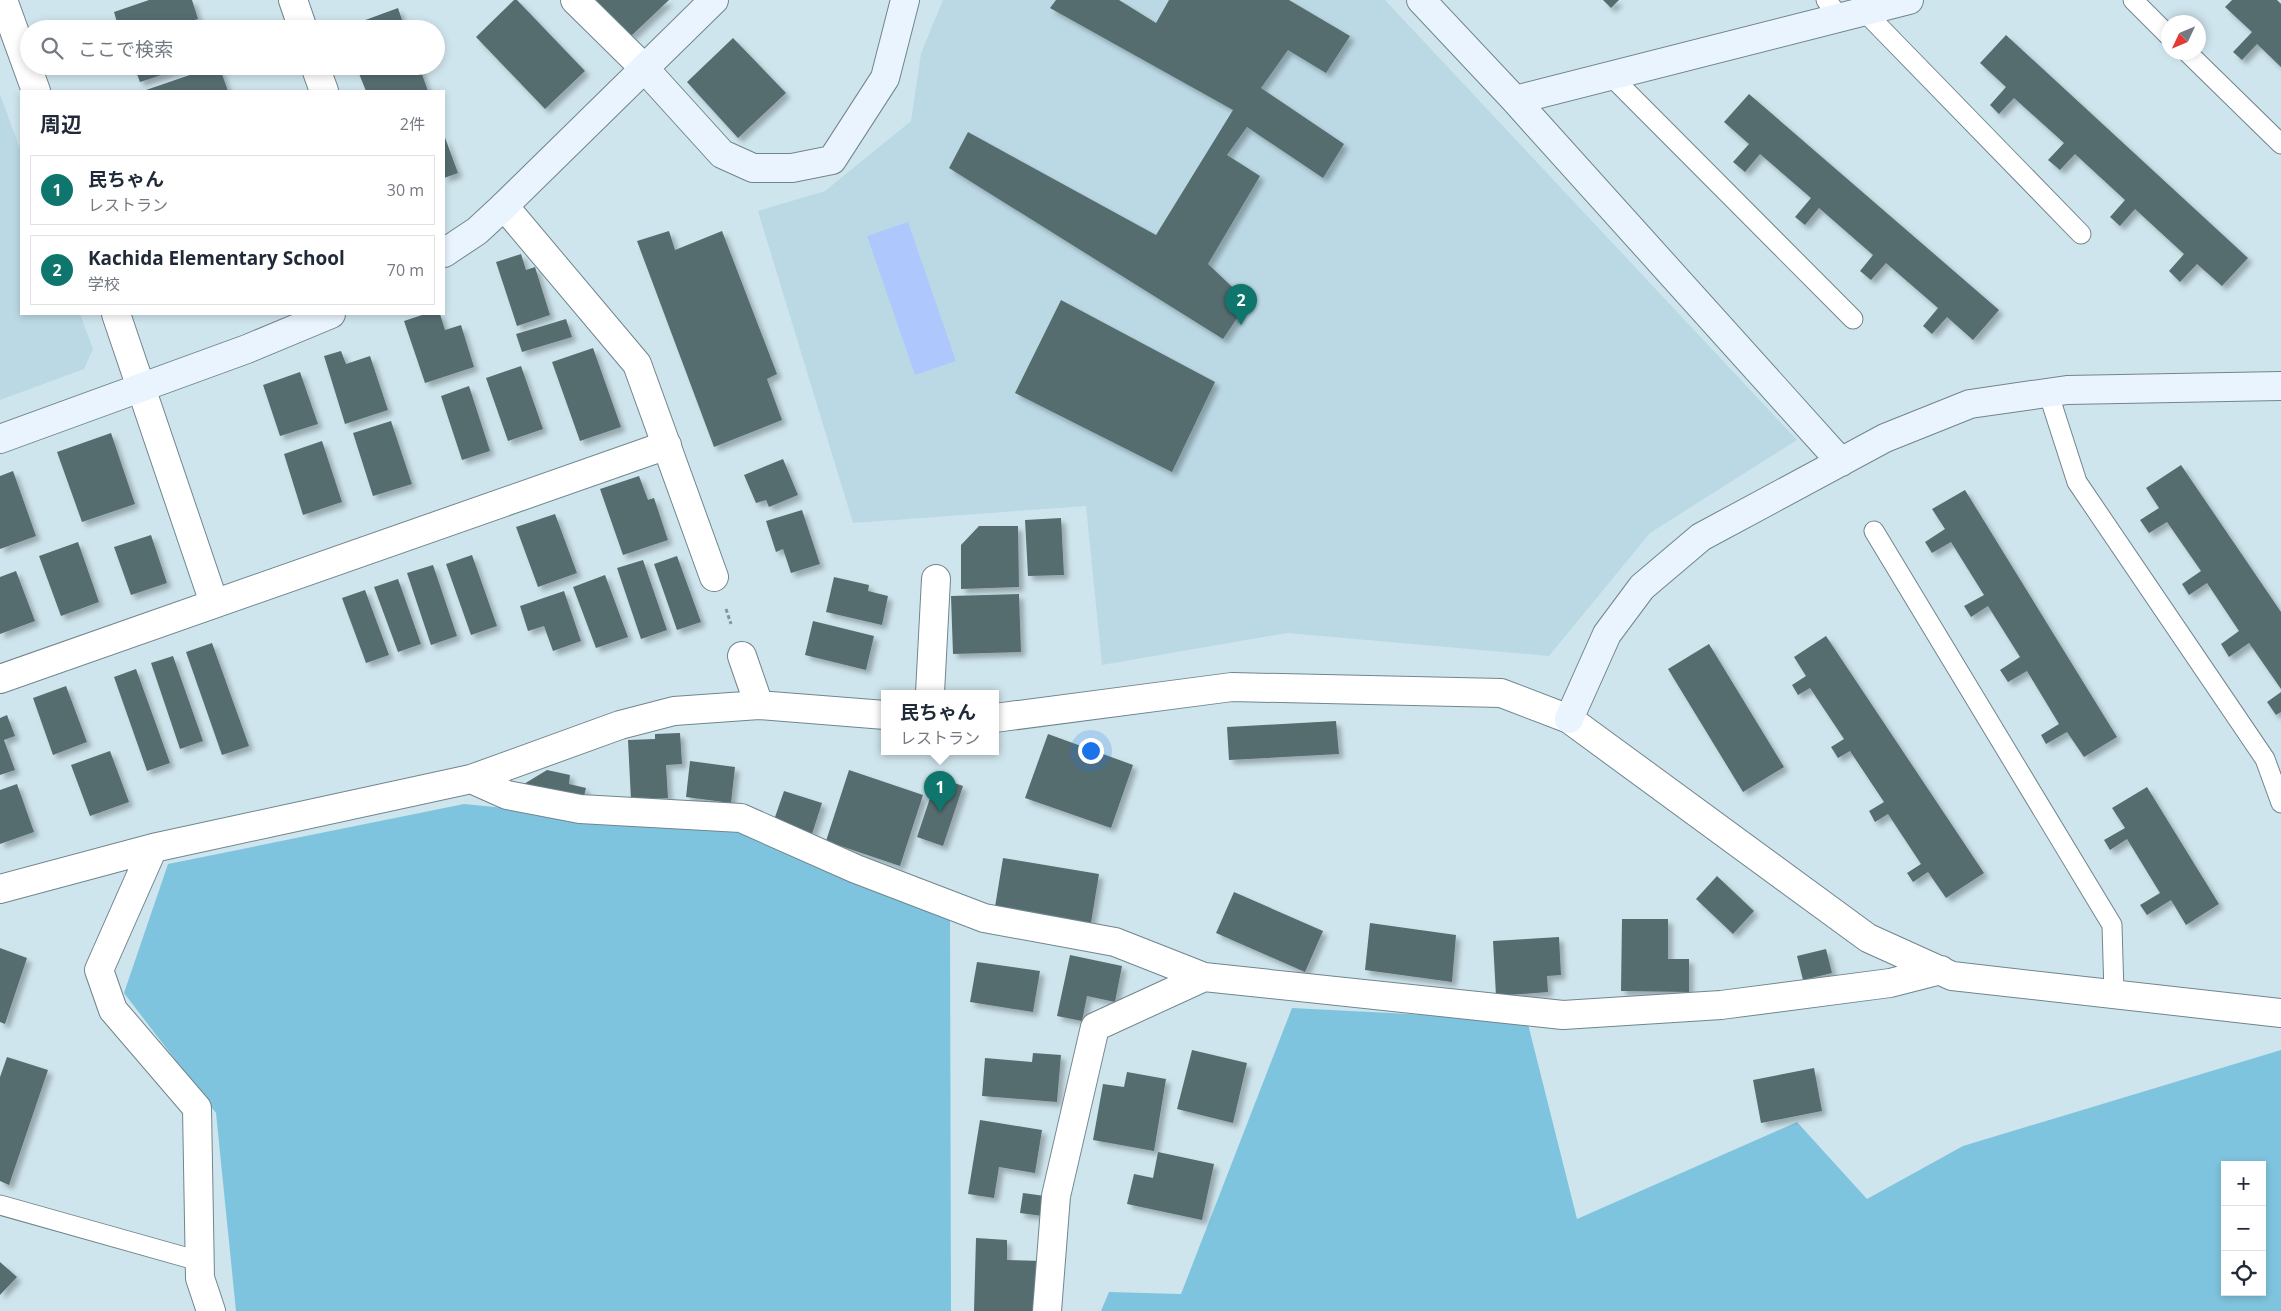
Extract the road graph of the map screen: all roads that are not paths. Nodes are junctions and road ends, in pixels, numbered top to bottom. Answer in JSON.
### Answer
{"nodes":[{"id":1,"x":3,"y":0,"type":"edge"},
{"id":2,"x":293,"y":0,"type":"edge"},
{"id":3,"x":575,"y":0,"type":"edge"},
{"id":4,"x":714,"y":0,"type":"edge"},
{"id":5,"x":905,"y":0,"type":"edge"},
{"id":6,"x":1421,"y":0,"type":"edge"},
{"id":7,"x":1909,"y":0,"type":"edge"},
{"id":8,"x":2133,"y":0,"type":"edge"},
{"id":9,"x":1843,"y":10,"type":"edge"},
{"id":10,"x":300,"y":20,"type":"edge"},
{"id":11,"x":2161,"y":28,"type":"edge"},
{"id":12,"x":20,"y":47,"type":"edge"},
{"id":13,"x":2195,"y":60,"type":"edge"},
{"id":14,"x":644,"y":68,"type":"junction"},
{"id":15,"x":30,"y":75,"type":"edge"},
{"id":16,"x":318,"y":75,"type":"edge"},
{"id":17,"x":1610,"y":76,"type":"junction"},
{"id":18,"x":36,"y":90,"type":"edge"},
{"id":19,"x":324,"y":90,"type":"edge"},
{"id":20,"x":1515,"y":100,"type":"junction"},
{"id":21,"x":2281,"y":144,"type":"edge"},
{"id":22,"x":504,"y":206,"type":"junction"},
{"id":23,"x":2082,"y":234,"type":"dead end"},
{"id":24,"x":445,"y":252,"type":"edge"},
{"id":25,"x":116,"y":315,"type":"edge"},
{"id":26,"x":330,"y":315,"type":"edge"},
{"id":27,"x":1853,"y":319,"type":"dead end"},
{"id":28,"x":2281,"y":386,"type":"edge"},
{"id":29,"x":142,"y":387,"type":"junction"},
{"id":30,"x":2048,"y":392,"type":"junction"},
{"id":31,"x":0,"y":439,"type":"edge"},
{"id":32,"x":667,"y":445,"type":"junction"},
{"id":33,"x":1841,"y":462,"type":"junction"},
{"id":34,"x":1874,"y":531,"type":"dead end"},
{"id":35,"x":714,"y":577,"type":"road end"},
{"id":36,"x":936,"y":579,"type":"dead end"},
{"id":37,"x":214,"y":602,"type":"junction"},
{"id":38,"x":742,"y":656,"type":"road end"},
{"id":39,"x":0,"y":679,"type":"edge"},
{"id":40,"x":930,"y":690,"type":"edge"},
{"id":41,"x":759,"y":705,"type":"junction"},
{"id":42,"x":881,"y":716,"type":"edge"},
{"id":43,"x":999,"y":717,"type":"edge"},
{"id":44,"x":1569,"y":719,"type":"junction"},
{"id":45,"x":471,"y":779,"type":"junction"},
{"id":46,"x":2281,"y":804,"type":"edge"},
{"id":47,"x":153,"y":848,"type":"junction"},
{"id":48,"x":0,"y":889,"type":"edge"},
{"id":49,"x":1941,"y":970,"type":"junction"},
{"id":50,"x":1204,"y":977,"type":"junction"},
{"id":51,"x":2114,"y":994,"type":"junction"},
{"id":52,"x":2281,"y":1013,"type":"edge"},
{"id":53,"x":0,"y":1205,"type":"edge"},
{"id":54,"x":200,"y":1261,"type":"junction"},
{"id":55,"x":211,"y":1311,"type":"edge"},
{"id":56,"x":1047,"y":1311,"type":"edge"}],
"edges":[{"from":1,"to":12,"type":"street"},
{"from":2,"to":10,"type":"street"},
{"from":3,"to":14,"type":"street"},
{"from":4,"to":14,"type":"street"},
{"from":5,"to":14,"type":"street"},
{"from":6,"to":20,"type":"street"},
{"from":7,"to":9,"type":"street"},
{"from":8,"to":11,"type":"lane"},
{"from":9,"to":17,"type":"street"},
{"from":9,"to":23,"type":"lane"},
{"from":13,"to":21,"type":"lane"},
{"from":14,"to":22,"type":"street"},
{"from":15,"to":18,"type":"street"},
{"from":16,"to":19,"type":"street"},
{"from":17,"to":20,"type":"street"},
{"from":17,"to":27,"type":"lane"},
{"from":20,"to":33,"type":"street"},
{"from":22,"to":24,"type":"street"},
{"from":22,"to":32,"type":"street"},
{"from":25,"to":29,"type":"street"},
{"from":26,"to":29,"type":"street"},
{"from":28,"to":30,"type":"street"},
{"from":29,"to":31,"type":"street"},
{"from":29,"to":37,"type":"street"},
{"from":30,"to":33,"type":"street"},
{"from":30,"to":46,"type":"lane"},
{"from":32,"to":35,"type":"street"},
{"from":32,"to":37,"type":"street"},
{"from":33,"to":44,"type":"street"},
{"from":34,"to":51,"type":"lane"},
{"from":36,"to":40,"type":"street"},
{"from":37,"to":39,"type":"street"},
{"from":38,"to":41,"type":"street"},
{"from":41,"to":42,"type":"street"},
{"from":41,"to":45,"type":"street"},
{"from":43,"to":44,"type":"street"},
{"from":44,"to":49,"type":"street"},
{"from":45,"to":47,"type":"street"},
{"from":45,"to":50,"type":"street"},
{"from":47,"to":48,"type":"street"},
{"from":47,"to":54,"type":"street"},
{"from":49,"to":50,"type":"street"},
{"from":49,"to":51,"type":"street"},
{"from":50,"to":56,"type":"street"},
{"from":51,"to":52,"type":"street"},
{"from":53,"to":54,"type":"lane"},
{"from":54,"to":55,"type":"street"}]}
